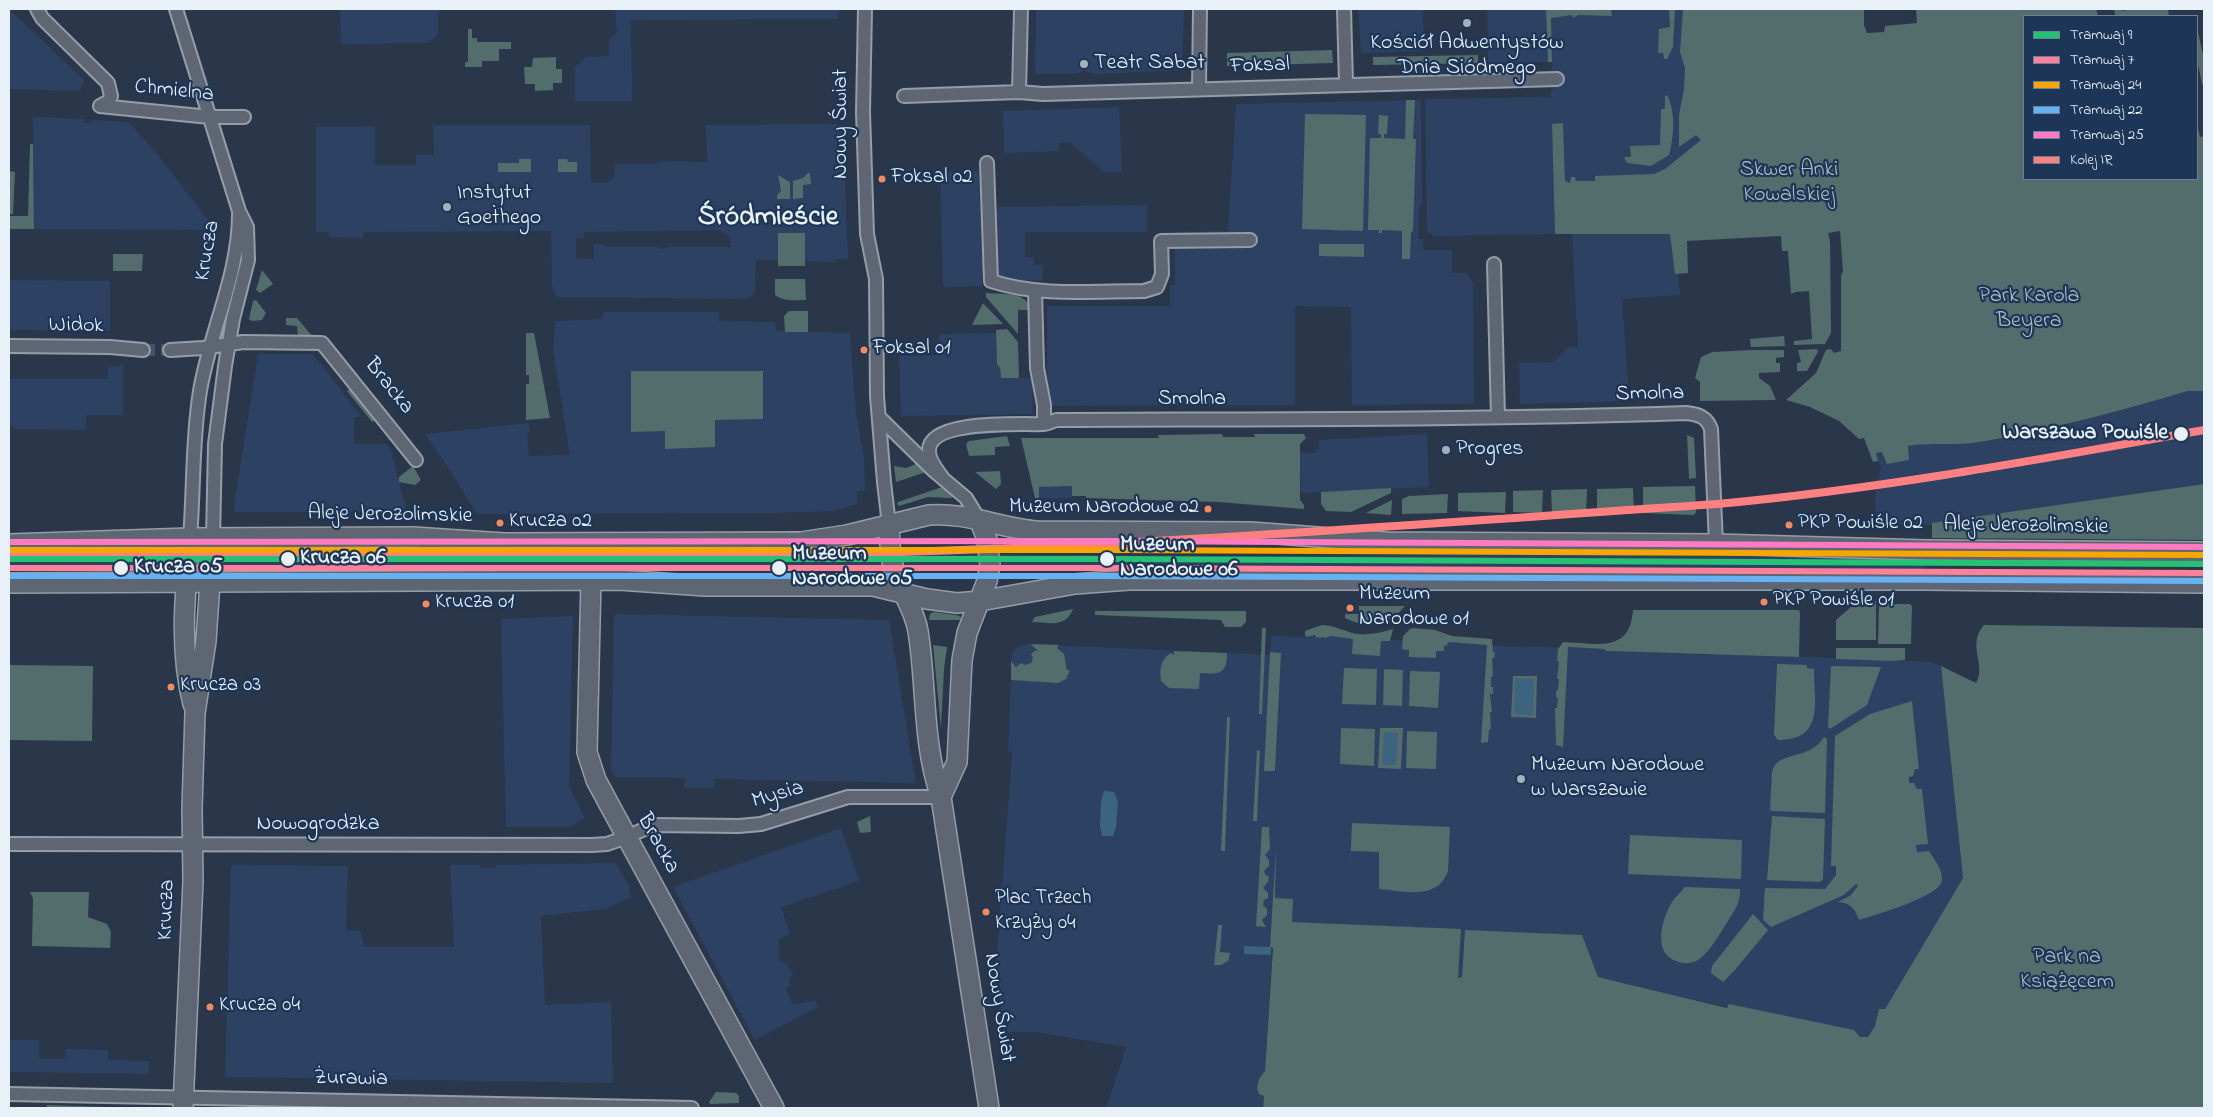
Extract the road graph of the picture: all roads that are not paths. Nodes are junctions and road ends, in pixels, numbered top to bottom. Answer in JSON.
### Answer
{"nodes":[{"id":1,"x":37,"y":9,"type":"edge"},
{"id":2,"x":176,"y":9,"type":"edge"},
{"id":3,"x":865,"y":9,"type":"edge"},
{"id":4,"x":1021,"y":9,"type":"edge"},
{"id":5,"x":1200,"y":9,"type":"edge"},
{"id":6,"x":1344,"y":9,"type":"edge"},
{"id":7,"x":1556,"y":79,"type":"dead end"},
{"id":8,"x":1346,"y":84,"type":"junction"},
{"id":9,"x":1199,"y":88,"type":"junction"},
{"id":10,"x":1019,"y":92,"type":"junction"},
{"id":11,"x":904,"y":96,"type":"dead end"},
{"id":12,"x":210,"y":117,"type":"junction"},
{"id":13,"x":244,"y":117,"type":"dead end"},
{"id":14,"x":987,"y":163,"type":"dead end"},
{"id":15,"x":239,"y":211,"type":"junction"},
{"id":16,"x":1250,"y":240,"type":"dead end"},
{"id":17,"x":1494,"y":264,"type":"dead end"},
{"id":18,"x":1035,"y":290,"type":"junction"},
{"id":19,"x":228,"y":344,"type":"junction"},
{"id":20,"x":9,"y":346,"type":"edge"},
{"id":21,"x":210,"y":347,"type":"junction"},
{"id":22,"x":143,"y":350,"type":"tunnel mouth"},
{"id":23,"x":170,"y":350,"type":"tunnel mouth"},
{"id":24,"x":1498,"y":417,"type":"junction"},
{"id":25,"x":880,"y":418,"type":"junction"},
{"id":26,"x":1044,"y":424,"type":"junction"},
{"id":27,"x":416,"y":460,"type":"dead end"},
{"id":28,"x":942,"y":477,"type":"junction"},
{"id":29,"x":980,"y":520,"type":"junction"},
{"id":30,"x":889,"y":525,"type":"junction"},
{"id":31,"x":190,"y":538,"type":"junction"},
{"id":32,"x":213,"y":538,"type":"junction"},
{"id":33,"x":9,"y":544,"type":"edge"},
{"id":34,"x":1716,"y":544,"type":"junction"},
{"id":35,"x":2204,"y":552,"type":"edge"},
{"id":36,"x":591,"y":579,"type":"junction"},
{"id":37,"x":9,"y":582,"type":"edge"},
{"id":38,"x":186,"y":583,"type":"junction"},
{"id":39,"x":210,"y":583,"type":"junction"},
{"id":40,"x":2204,"y":583,"type":"edge"},
{"id":41,"x":905,"y":592,"type":"junction"},
{"id":42,"x":980,"y":601,"type":"junction"},
{"id":43,"x":195,"y":712,"type":"junction"},
{"id":44,"x":941,"y":797,"type":"junction"},
{"id":45,"x":627,"y":837,"type":"junction"},
{"id":46,"x":9,"y":844,"type":"edge"},
{"id":47,"x":192,"y":845,"type":"junction"},
{"id":48,"x":9,"y":1094,"type":"edge"},
{"id":49,"x":183,"y":1103,"type":"edge"},
{"id":50,"x":692,"y":1108,"type":"edge"},
{"id":51,"x":774,"y":1108,"type":"edge"},
{"id":52,"x":989,"y":1108,"type":"edge"}],
"edges":[{"from":1,"to":12,"type":"street","name":"Chmielna"},
{"from":2,"to":12,"type":"street"},
{"from":3,"to":25,"type":"street","name":"Nowy Świat"},
{"from":4,"to":10,"type":"street"},
{"from":5,"to":9,"type":"street"},
{"from":6,"to":8,"type":"street"},
{"from":7,"to":8,"type":"street","name":"Foksal"},
{"from":8,"to":9,"type":"street","name":"Foksal"},
{"from":9,"to":10,"type":"street","name":"Foksal"},
{"from":10,"to":11,"type":"street","name":"Foksal"},
{"from":12,"to":13,"type":"street","name":"Chmielna"},
{"from":12,"to":15,"type":"street"},
{"from":14,"to":18,"type":"street"},
{"from":15,"to":19,"type":"street","name":"Krucza"},
{"from":15,"to":21,"type":"street","name":"Krucza"},
{"from":16,"to":18,"type":"street"},
{"from":17,"to":24,"type":"street"},
{"from":18,"to":26,"type":"street"},
{"from":19,"to":21,"type":"street"},
{"from":19,"to":27,"type":"street","name":"Bracka"},
{"from":19,"to":32,"type":"street","name":"Krucza"},
{"from":20,"to":22,"type":"street","name":"Widok"},
{"from":21,"to":23,"type":"street"},
{"from":21,"to":31,"type":"street","name":"Krucza"},
{"from":24,"to":26,"type":"street","name":"Smolna"},
{"from":24,"to":34,"type":"street","name":"Smolna"},
{"from":25,"to":28,"type":"street"},
{"from":25,"to":30,"type":"street","name":"Nowy Świat"},
{"from":26,"to":28,"type":"street","name":"Smolna"},
{"from":28,"to":29,"type":"street"},
{"from":29,"to":30,"type":"main road"},
{"from":29,"to":34,"type":"main road","name":"Aleje Jerozolimskie"},
{"from":29,"to":42,"type":"main road"},
{"from":30,"to":32,"type":"main road","name":"Aleje Jerozolimskie"},
{"from":30,"to":41,"type":"main road"},
{"from":31,"to":32,"type":"main road","name":"Aleje Jerozolimskie"},
{"from":31,"to":33,"type":"main road","name":"Aleje Jerozolimskie"},
{"from":31,"to":38,"type":"main road","name":"Krucza"},
{"from":32,"to":39,"type":"main road","name":"Krucza"},
{"from":34,"to":35,"type":"main road","name":"Aleje Jerozolimskie"},
{"from":36,"to":39,"type":"main road"},
{"from":36,"to":41,"type":"main road"},
{"from":36,"to":45,"type":"main road","name":"Bracka"},
{"from":37,"to":38,"type":"main road"},
{"from":38,"to":39,"type":"main road"},
{"from":38,"to":43,"type":"main road","name":"Krucza"},
{"from":39,"to":43,"type":"main road","name":"Krucza"},
{"from":40,"to":42,"type":"main road"},
{"from":41,"to":42,"type":"main road"},
{"from":41,"to":44,"type":"main road","name":"Nowy Świat"},
{"from":42,"to":44,"type":"main road"},
{"from":43,"to":47,"type":"main road","name":"Krucza"},
{"from":44,"to":45,"type":"street","name":"Mysia"},
{"from":44,"to":52,"type":"main road","name":"Nowy Świat"},
{"from":45,"to":47,"type":"street","name":"Nowogrodzka"},
{"from":45,"to":51,"type":"main road","name":"Bracka"},
{"from":46,"to":47,"type":"street","name":"Nowogrodzka"},
{"from":47,"to":49,"type":"main road","name":"Krucza"},
{"from":48,"to":49,"type":"street","name":"Żurawia"},
{"from":49,"to":50,"type":"street","name":"Żurawia"}]}
